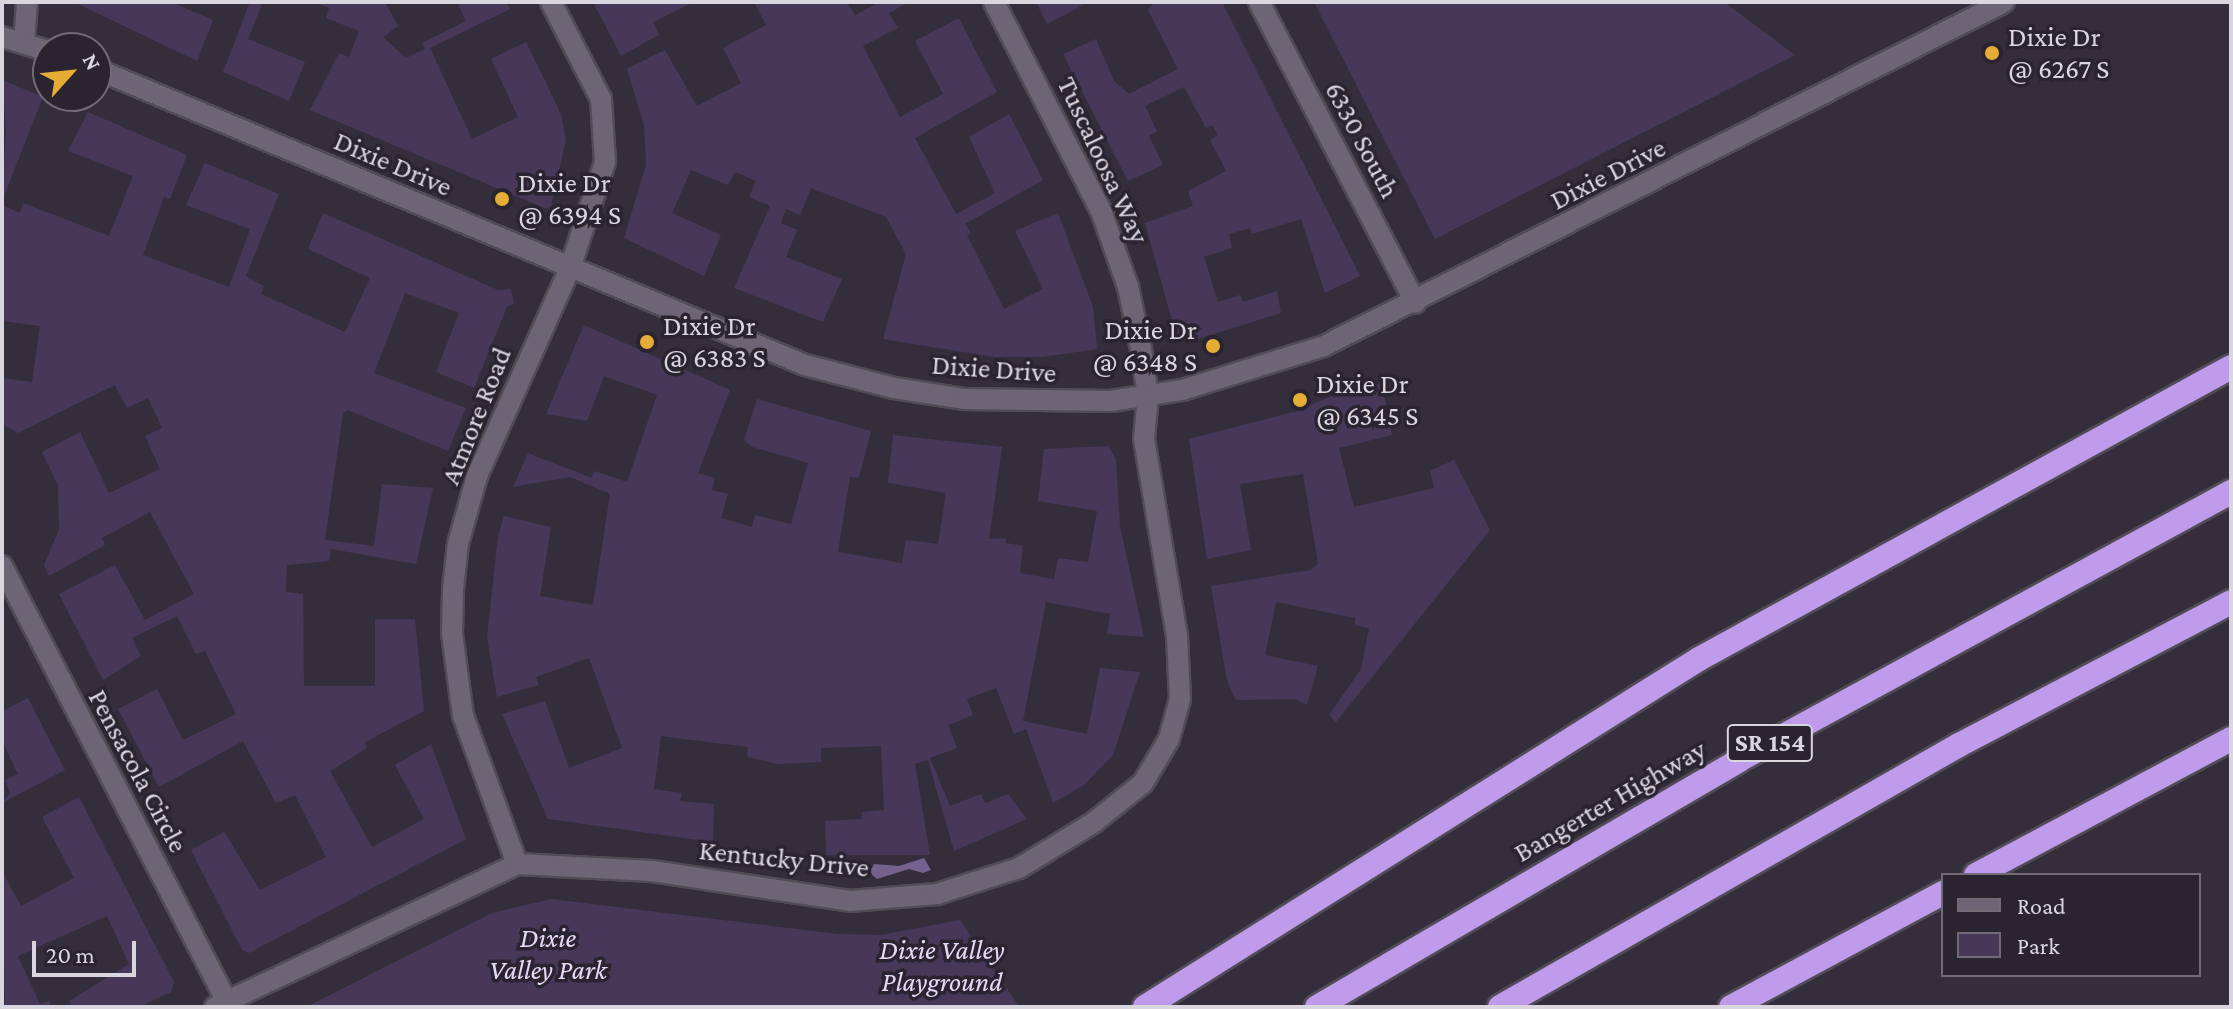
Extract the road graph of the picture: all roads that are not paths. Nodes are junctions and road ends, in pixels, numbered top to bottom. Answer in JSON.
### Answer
{"nodes":[{"id":1,"x":27,"y":2,"type":"edge"},
{"id":2,"x":551,"y":2,"type":"edge"},
{"id":3,"x":994,"y":2,"type":"edge"},
{"id":4,"x":1259,"y":2,"type":"edge"},
{"id":5,"x":2004,"y":2,"type":"edge"},
{"id":6,"x":2,"y":37,"type":"edge"},
{"id":7,"x":24,"y":43,"type":"junction"},
{"id":8,"x":32,"y":46,"type":"edge"},
{"id":9,"x":112,"y":76,"type":"edge"},
{"id":10,"x":570,"y":268,"type":"junction"},
{"id":11,"x":1416,"y":303,"type":"junction"},
{"id":12,"x":2231,"y":367,"type":"edge"},
{"id":13,"x":1148,"y":396,"type":"junction"},
{"id":14,"x":2231,"y":492,"type":"edge"},
{"id":15,"x":2,"y":566,"type":"edge"},
{"id":16,"x":2231,"y":602,"type":"edge"},
{"id":17,"x":2231,"y":739,"type":"edge"},
{"id":18,"x":517,"y":864,"type":"junction"},
{"id":19,"x":1980,"y":873,"type":"edge"},
{"id":20,"x":1941,"y":894,"type":"edge"},
{"id":21,"x":221,"y":1004,"type":"edge"},
{"id":22,"x":1145,"y":1007,"type":"edge"},
{"id":23,"x":1317,"y":1007,"type":"edge"},
{"id":24,"x":1500,"y":1007,"type":"edge"},
{"id":25,"x":1731,"y":1007,"type":"edge"}],
"edges":[{"from":1,"to":7,"type":"street"},
{"from":2,"to":10,"type":"street","name":"Atmore Road"},
{"from":3,"to":13,"type":"street","name":"Tuscaloosa Way"},
{"from":4,"to":11,"type":"street","name":"6330 South"},
{"from":5,"to":11,"type":"street","name":"Dixie Drive"},
{"from":6,"to":7,"type":"street"},
{"from":7,"to":8,"type":"street"},
{"from":9,"to":10,"type":"street","name":"Dixie Drive"},
{"from":10,"to":13,"type":"street","name":"Dixie Drive"},
{"from":10,"to":18,"type":"street","name":"Atmore Road"},
{"from":11,"to":13,"type":"street","name":"Dixie Drive"},
{"from":12,"to":22,"type":"highway"},
{"from":13,"to":18,"type":"street","name":"Kentucky Drive"},
{"from":14,"to":23,"type":"highway","name":"Bangerter Highway","number":"SR 154"},
{"from":15,"to":21,"type":"street","name":"Pensacola Circle"},
{"from":16,"to":24,"type":"highway"},
{"from":17,"to":19,"type":"highway"},
{"from":18,"to":21,"type":"street","name":"Kentucky Drive"},
{"from":20,"to":25,"type":"highway"}]}
